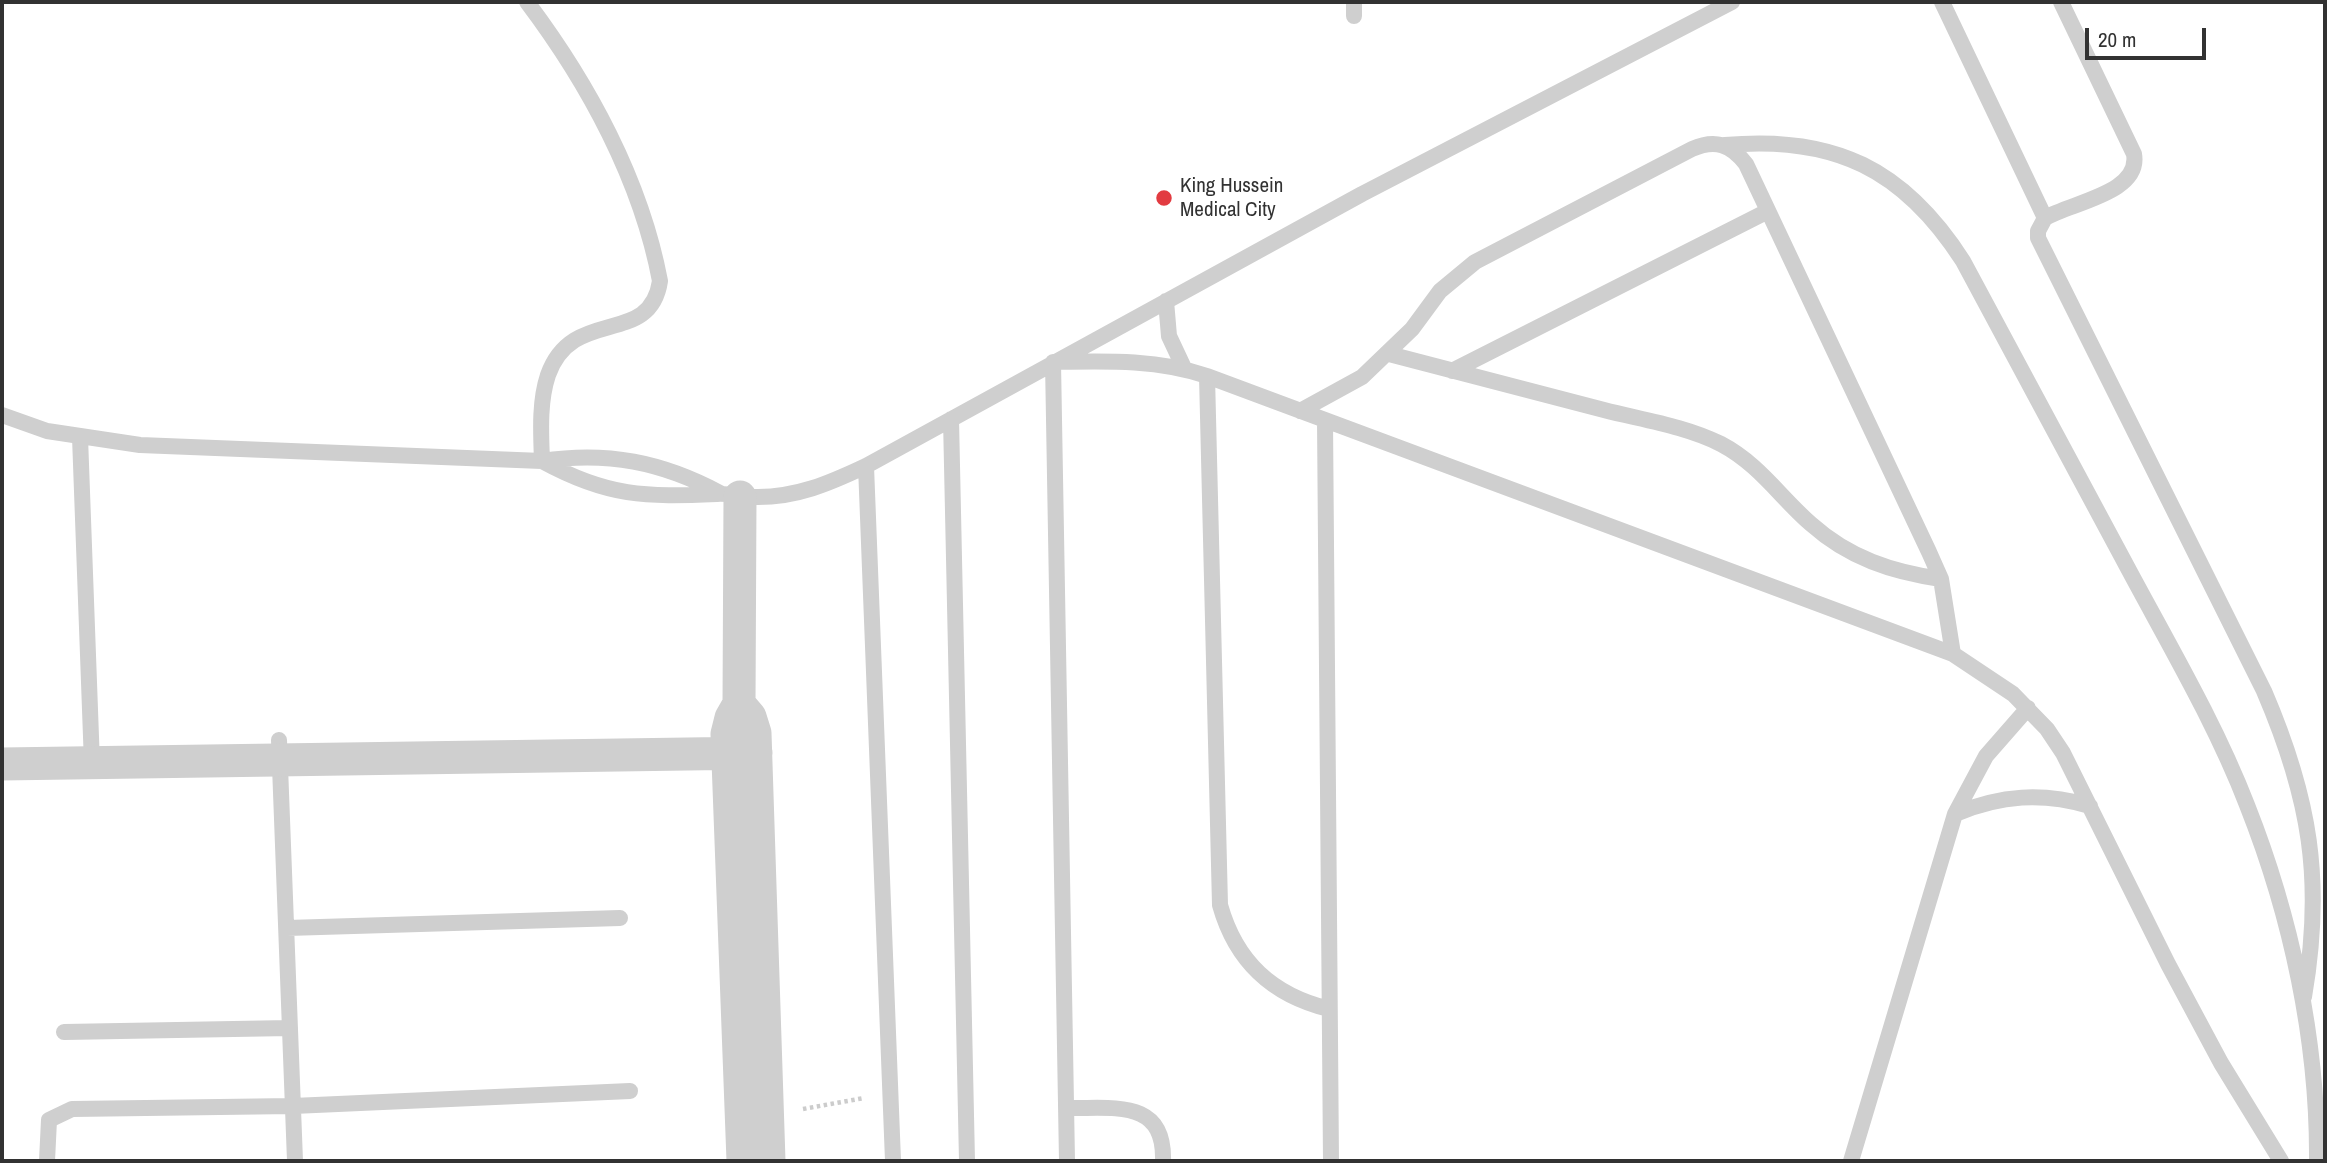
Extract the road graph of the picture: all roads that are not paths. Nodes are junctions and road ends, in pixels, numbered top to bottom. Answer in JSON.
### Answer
{"nodes":[{"id":1,"x":527,"y":2,"type":"edge"},
{"id":2,"x":1732,"y":2,"type":"edge"},
{"id":3,"x":1942,"y":2,"type":"edge"},
{"id":4,"x":2062,"y":2,"type":"edge"},
{"id":5,"x":1725,"y":145,"type":"junction"},
{"id":6,"x":1768,"y":211,"type":"junction"},
{"id":7,"x":2045,"y":218,"type":"junction"},
{"id":8,"x":1166,"y":301,"type":"junction"},
{"id":9,"x":1389,"y":354,"type":"junction"},
{"id":10,"x":1053,"y":362,"type":"junction"},
{"id":11,"x":1184,"y":368,"type":"junction"},
{"id":12,"x":1452,"y":371,"type":"junction"},
{"id":13,"x":1207,"y":376,"type":"junction"},
{"id":14,"x":1300,"y":411,"type":"junction"},
{"id":15,"x":2,"y":415,"type":"edge"},
{"id":16,"x":951,"y":419,"type":"junction"},
{"id":17,"x":1325,"y":420,"type":"junction"},
{"id":18,"x":79,"y":438,"type":"junction"},
{"id":19,"x":542,"y":461,"type":"junction"},
{"id":20,"x":866,"y":466,"type":"junction"},
{"id":21,"x":730,"y":495,"type":"junction"},
{"id":22,"x":1941,"y":579,"type":"junction"},
{"id":23,"x":1953,"y":654,"type":"junction"},
{"id":24,"x":2028,"y":708,"type":"junction"},
{"id":25,"x":741,"y":736,"type":"junction"},
{"id":26,"x":2,"y":741,"type":"edge"},
{"id":27,"x":280,"y":751,"type":"junction"},
{"id":28,"x":92,"y":752,"type":"junction"},
{"id":29,"x":2,"y":764,"type":"edge"},
{"id":30,"x":2090,"y":806,"type":"junction"},
{"id":31,"x":1955,"y":814,"type":"junction"},
{"id":32,"x":620,"y":918,"type":"dead end"},
{"id":33,"x":287,"y":928,"type":"junction"},
{"id":34,"x":2303,"y":1006,"type":"junction"},
{"id":35,"x":1329,"y":1009,"type":"junction"},
{"id":36,"x":290,"y":1028,"type":"junction"},
{"id":37,"x":64,"y":1032,"type":"dead end"},
{"id":38,"x":630,"y":1091,"type":"dead end"},
{"id":39,"x":293,"y":1106,"type":"junction"},
{"id":40,"x":1066,"y":1108,"type":"junction"},
{"id":41,"x":47,"y":1161,"type":"edge"},
{"id":42,"x":295,"y":1161,"type":"edge"},
{"id":43,"x":743,"y":1161,"type":"edge"},
{"id":44,"x":769,"y":1161,"type":"edge"},
{"id":45,"x":893,"y":1161,"type":"edge"},
{"id":46,"x":967,"y":1161,"type":"edge"},
{"id":47,"x":1067,"y":1161,"type":"edge"},
{"id":48,"x":1163,"y":1161,"type":"edge"},
{"id":49,"x":1331,"y":1161,"type":"edge"},
{"id":50,"x":1851,"y":1161,"type":"edge"},
{"id":51,"x":2281,"y":1161,"type":"edge"},
{"id":52,"x":2317,"y":1161,"type":"edge"}],
"edges":[{"from":1,"to":19,"type":"lane"},
{"from":2,"to":8,"type":"lane"},
{"from":3,"to":7,"type":"lane"},
{"from":4,"to":7,"type":"lane"},
{"from":5,"to":6,"type":"lane"},
{"from":5,"to":9,"type":"lane"},
{"from":5,"to":34,"type":"lane"},
{"from":6,"to":12,"type":"lane"},
{"from":6,"to":22,"type":"lane"},
{"from":7,"to":34,"type":"lane"},
{"from":8,"to":10,"type":"lane"},
{"from":8,"to":11,"type":"lane"},
{"from":9,"to":12,"type":"lane"},
{"from":9,"to":14,"type":"lane"},
{"from":10,"to":11,"type":"lane"},
{"from":10,"to":16,"type":"lane"},
{"from":10,"to":40,"type":"lane"},
{"from":11,"to":13,"type":"lane"},
{"from":12,"to":22,"type":"lane"},
{"from":13,"to":14,"type":"lane"},
{"from":13,"to":35,"type":"lane"},
{"from":14,"to":17,"type":"lane"},
{"from":15,"to":18,"type":"lane"},
{"from":16,"to":20,"type":"lane"},
{"from":16,"to":46,"type":"lane"},
{"from":17,"to":23,"type":"lane"},
{"from":17,"to":35,"type":"lane"},
{"from":18,"to":19,"type":"lane"},
{"from":18,"to":28,"type":"lane"},
{"from":19,"to":21,"type":"lane"},
{"from":19,"to":21,"type":"lane"},
{"from":20,"to":21,"type":"lane"},
{"from":20,"to":45,"type":"lane"},
{"from":21,"to":25,"type":"street"},
{"from":22,"to":23,"type":"lane"},
{"from":23,"to":24,"type":"lane"},
{"from":24,"to":30,"type":"lane"},
{"from":24,"to":31,"type":"lane"},
{"from":25,"to":27,"type":"street"},
{"from":25,"to":43,"type":"street"},
{"from":25,"to":44,"type":"street"},
{"from":26,"to":28,"type":"street"},
{"from":27,"to":28,"type":"street"},
{"from":27,"to":33,"type":"lane"},
{"from":28,"to":29,"type":"street"},
{"from":30,"to":31,"type":"lane"},
{"from":30,"to":51,"type":"lane"},
{"from":31,"to":50,"type":"lane"},
{"from":32,"to":33,"type":"lane"},
{"from":33,"to":36,"type":"lane"},
{"from":34,"to":52,"type":"lane"},
{"from":35,"to":49,"type":"lane"},
{"from":36,"to":37,"type":"lane"},
{"from":36,"to":39,"type":"lane"},
{"from":38,"to":39,"type":"lane"},
{"from":39,"to":41,"type":"lane"},
{"from":39,"to":42,"type":"lane"},
{"from":40,"to":47,"type":"lane"},
{"from":40,"to":48,"type":"lane"}]}
